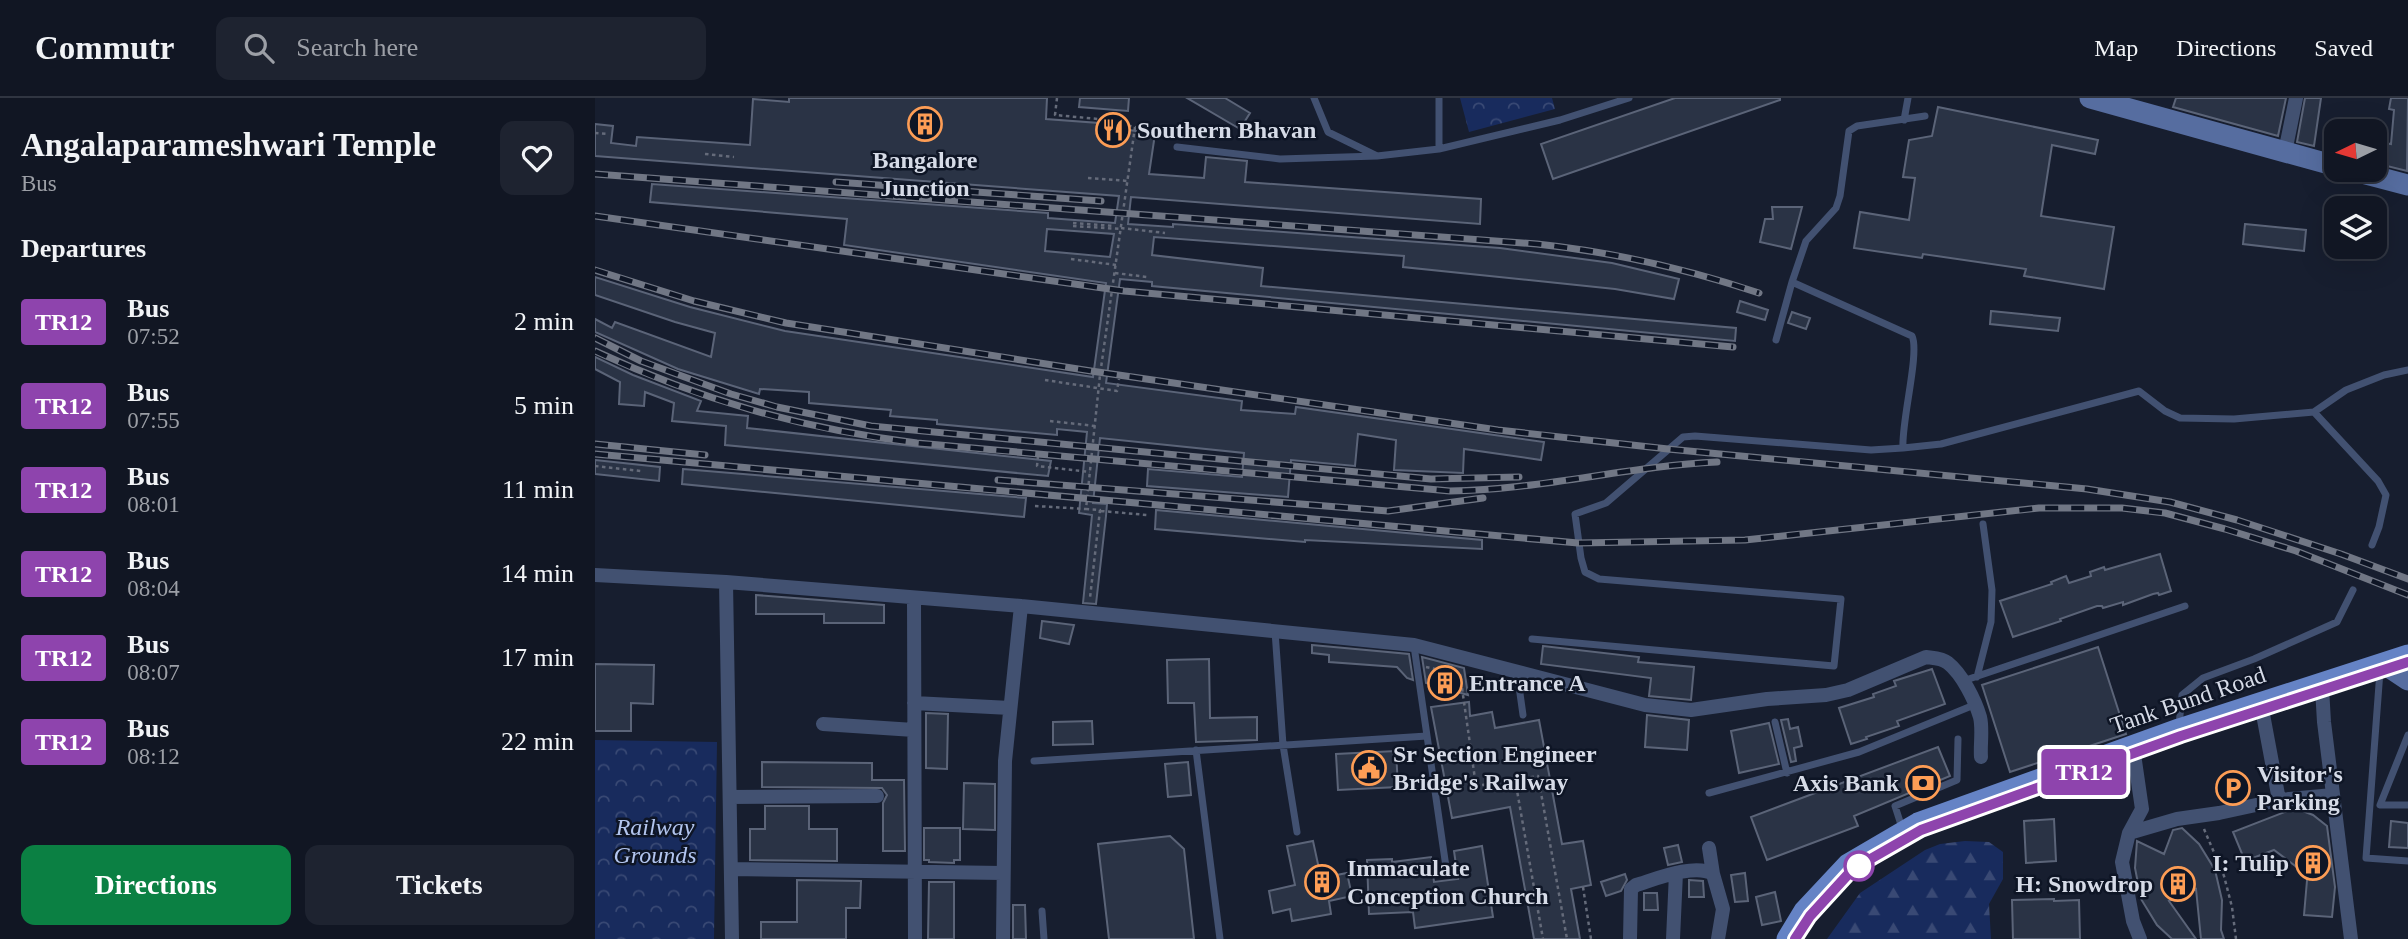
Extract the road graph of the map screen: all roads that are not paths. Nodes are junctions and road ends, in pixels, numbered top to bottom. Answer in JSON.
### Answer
{"nodes":[{"id":1,"x":1314,"y":98,"type":"edge"},
{"id":2,"x":1439,"y":98,"type":"edge"},
{"id":3,"x":1629,"y":98,"type":"edge"},
{"id":4,"x":1908,"y":98,"type":"edge"},
{"id":5,"x":2089,"y":98,"type":"edge"},
{"id":6,"x":2296,"y":98,"type":"edge"},
{"id":7,"x":2127,"y":103,"type":"edge"},
{"id":8,"x":1925,"y":116,"type":"dead end"},
{"id":9,"x":1904,"y":120,"type":"junction"},
{"id":10,"x":1177,"y":147,"type":"dead end"},
{"id":11,"x":1439,"y":149,"type":"junction"},
{"id":12,"x":2285,"y":152,"type":"junction"},
{"id":13,"x":1377,"y":156,"type":"junction"},
{"id":14,"x":2324,"y":163,"type":"edge"},
{"id":15,"x":2387,"y":179,"type":"edge"},
{"id":16,"x":2408,"y":185,"type":"edge"},
{"id":17,"x":1793,"y":282,"type":"junction"},
{"id":18,"x":1776,"y":340,"type":"dead end"},
{"id":19,"x":2408,"y":370,"type":"edge"},
{"id":20,"x":2314,"y":412,"type":"junction"},
{"id":21,"x":1903,"y":448,"type":"junction"},
{"id":22,"x":1983,"y":524,"type":"dead end"},
{"id":23,"x":2372,"y":545,"type":"dead end"},
{"id":24,"x":595,"y":575,"type":"edge"},
{"id":25,"x":726,"y":582,"type":"junction"},
{"id":26,"x":2353,"y":590,"type":"dead end"},
{"id":27,"x":914,"y":599,"type":"junction"},
{"id":28,"x":1021,"y":606,"type":"junction"},
{"id":29,"x":2185,"y":606,"type":"dead end"},
{"id":30,"x":1275,"y":631,"type":"junction"},
{"id":31,"x":1532,"y":639,"type":"dead end"},
{"id":32,"x":1413,"y":645,"type":"junction"},
{"id":33,"x":2408,"y":654,"type":"edge"},
{"id":34,"x":2396,"y":670,"type":"edge"},
{"id":35,"x":1517,"y":671,"type":"junction"},
{"id":36,"x":1970,"y":679,"type":"junction"},
{"id":37,"x":2322,"y":688,"type":"junction"},
{"id":38,"x":914,"y":703,"type":"junction"},
{"id":39,"x":1974,"y":705,"type":"junction"},
{"id":40,"x":1010,"y":708,"type":"junction"},
{"id":41,"x":2262,"y":709,"type":"junction"},
{"id":42,"x":1523,"y":715,"type":"dead end"},
{"id":43,"x":1775,"y":722,"type":"dead end"},
{"id":44,"x":823,"y":724,"type":"dead end"},
{"id":45,"x":2179,"y":729,"type":"junction"},
{"id":46,"x":914,"y":730,"type":"junction"},
{"id":47,"x":2408,"y":735,"type":"edge"},
{"id":48,"x":1427,"y":736,"type":"junction"},
{"id":49,"x":1958,"y":739,"type":"dead end"},
{"id":50,"x":1283,"y":745,"type":"junction"},
{"id":51,"x":1196,"y":750,"type":"junction"},
{"id":52,"x":2134,"y":754,"type":"junction"},
{"id":53,"x":1981,"y":757,"type":"dead end"},
{"id":54,"x":1034,"y":761,"type":"dead end"},
{"id":55,"x":1787,"y":773,"type":"junction"},
{"id":56,"x":1709,"y":793,"type":"dead end"},
{"id":57,"x":2333,"y":795,"type":"junction"},
{"id":58,"x":877,"y":796,"type":"dead end"},
{"id":59,"x":730,"y":797,"type":"junction"},
{"id":60,"x":2279,"y":800,"type":"junction"},
{"id":61,"x":2408,"y":805,"type":"edge"},
{"id":62,"x":1903,"y":831,"type":"junction"},
{"id":63,"x":1297,"y":832,"type":"dead end"},
{"id":64,"x":2129,"y":833,"type":"junction"},
{"id":65,"x":1709,"y":848,"type":"dead end"},
{"id":66,"x":2408,"y":861,"type":"edge"},
{"id":67,"x":1446,"y":867,"type":"dead end"},
{"id":68,"x":731,"y":869,"type":"junction"},
{"id":69,"x":915,"y":871,"type":"junction"},
{"id":70,"x":1003,"y":873,"type":"junction"},
{"id":71,"x":1676,"y":873,"type":"junction"},
{"id":72,"x":1713,"y":874,"type":"junction"},
{"id":73,"x":1042,"y":911,"type":"dead end"},
{"id":74,"x":732,"y":939,"type":"edge"},
{"id":75,"x":915,"y":939,"type":"edge"},
{"id":76,"x":1003,"y":939,"type":"edge"},
{"id":77,"x":1044,"y":939,"type":"edge"},
{"id":78,"x":1220,"y":939,"type":"edge"},
{"id":79,"x":1630,"y":939,"type":"edge"},
{"id":80,"x":1673,"y":939,"type":"edge"},
{"id":81,"x":1718,"y":939,"type":"edge"},
{"id":82,"x":1787,"y":939,"type":"edge"},
{"id":83,"x":1795,"y":939,"type":"edge"},
{"id":84,"x":2140,"y":939,"type":"edge"},
{"id":85,"x":2351,"y":939,"type":"edge"}],
"edges":[{"from":1,"to":13,"type":"lane"},
{"from":2,"to":11,"type":"lane"},
{"from":3,"to":11,"type":"lane"},
{"from":4,"to":9,"type":"lane"},
{"from":5,"to":7,"type":"main road"},
{"from":6,"to":12,"type":"street"},
{"from":7,"to":12,"type":"main road"},
{"from":8,"to":9,"type":"lane"},
{"from":9,"to":17,"type":"lane"},
{"from":10,"to":13,"type":"lane"},
{"from":11,"to":13,"type":"lane"},
{"from":12,"to":14,"type":"main road"},
{"from":15,"to":16,"type":"main road"},
{"from":17,"to":18,"type":"lane"},
{"from":17,"to":21,"type":"lane"},
{"from":19,"to":20,"type":"lane"},
{"from":20,"to":21,"type":"lane"},
{"from":20,"to":23,"type":"lane"},
{"from":21,"to":31,"type":"lane"},
{"from":22,"to":36,"type":"lane"},
{"from":24,"to":25,"type":"street"},
{"from":25,"to":27,"type":"street"},
{"from":25,"to":59,"type":"street"},
{"from":26,"to":45,"type":"lane"},
{"from":27,"to":28,"type":"street"},
{"from":27,"to":38,"type":"street"},
{"from":28,"to":30,"type":"street"},
{"from":28,"to":40,"type":"street"},
{"from":29,"to":36,"type":"lane"},
{"from":30,"to":32,"type":"street"},
{"from":30,"to":50,"type":"lane"},
{"from":32,"to":35,"type":"street"},
{"from":32,"to":48,"type":"lane"},
{"from":33,"to":45,"type":"main road","name":"Tank Bund Road"},
{"from":34,"to":37,"type":"main road","name":"Tank Bund Road"},
{"from":34,"to":66,"type":"lane"},
{"from":35,"to":36,"type":"street"},
{"from":35,"to":42,"type":"lane"},
{"from":36,"to":39,"type":"street"},
{"from":37,"to":41,"type":"main road","name":"Tank Bund Road"},
{"from":37,"to":57,"type":"street"},
{"from":38,"to":40,"type":"street"},
{"from":38,"to":46,"type":"street"},
{"from":39,"to":53,"type":"street"},
{"from":39,"to":55,"type":"lane"},
{"from":40,"to":70,"type":"street"},
{"from":41,"to":52,"type":"main road","name":"Tank Bund Road"},
{"from":41,"to":60,"type":"street"},
{"from":43,"to":55,"type":"lane"},
{"from":44,"to":46,"type":"street"},
{"from":45,"to":62,"type":"main road","name":"Tank Bund Road"},
{"from":46,"to":69,"type":"street"},
{"from":47,"to":61,"type":"lane"},
{"from":48,"to":50,"type":"lane"},
{"from":48,"to":67,"type":"lane"},
{"from":49,"to":62,"type":"lane"},
{"from":50,"to":51,"type":"lane"},
{"from":50,"to":63,"type":"lane"},
{"from":51,"to":54,"type":"lane"},
{"from":51,"to":78,"type":"lane"},
{"from":52,"to":64,"type":"street"},
{"from":52,"to":83,"type":"main road","name":"Tank Bund Road"},
{"from":55,"to":56,"type":"lane"},
{"from":57,"to":60,"type":"street"},
{"from":57,"to":85,"type":"street"},
{"from":58,"to":59,"type":"street"},
{"from":59,"to":68,"type":"street"},
{"from":60,"to":64,"type":"street"},
{"from":62,"to":82,"type":"main road","name":"Tank Bund Road"},
{"from":64,"to":84,"type":"street"},
{"from":65,"to":72,"type":"street"},
{"from":68,"to":69,"type":"street"},
{"from":68,"to":74,"type":"street"},
{"from":69,"to":70,"type":"street"},
{"from":69,"to":75,"type":"street"},
{"from":70,"to":76,"type":"street"},
{"from":71,"to":72,"type":"street"},
{"from":71,"to":79,"type":"street"},
{"from":71,"to":80,"type":"street"},
{"from":72,"to":81,"type":"street"},
{"from":73,"to":77,"type":"lane"}]}
